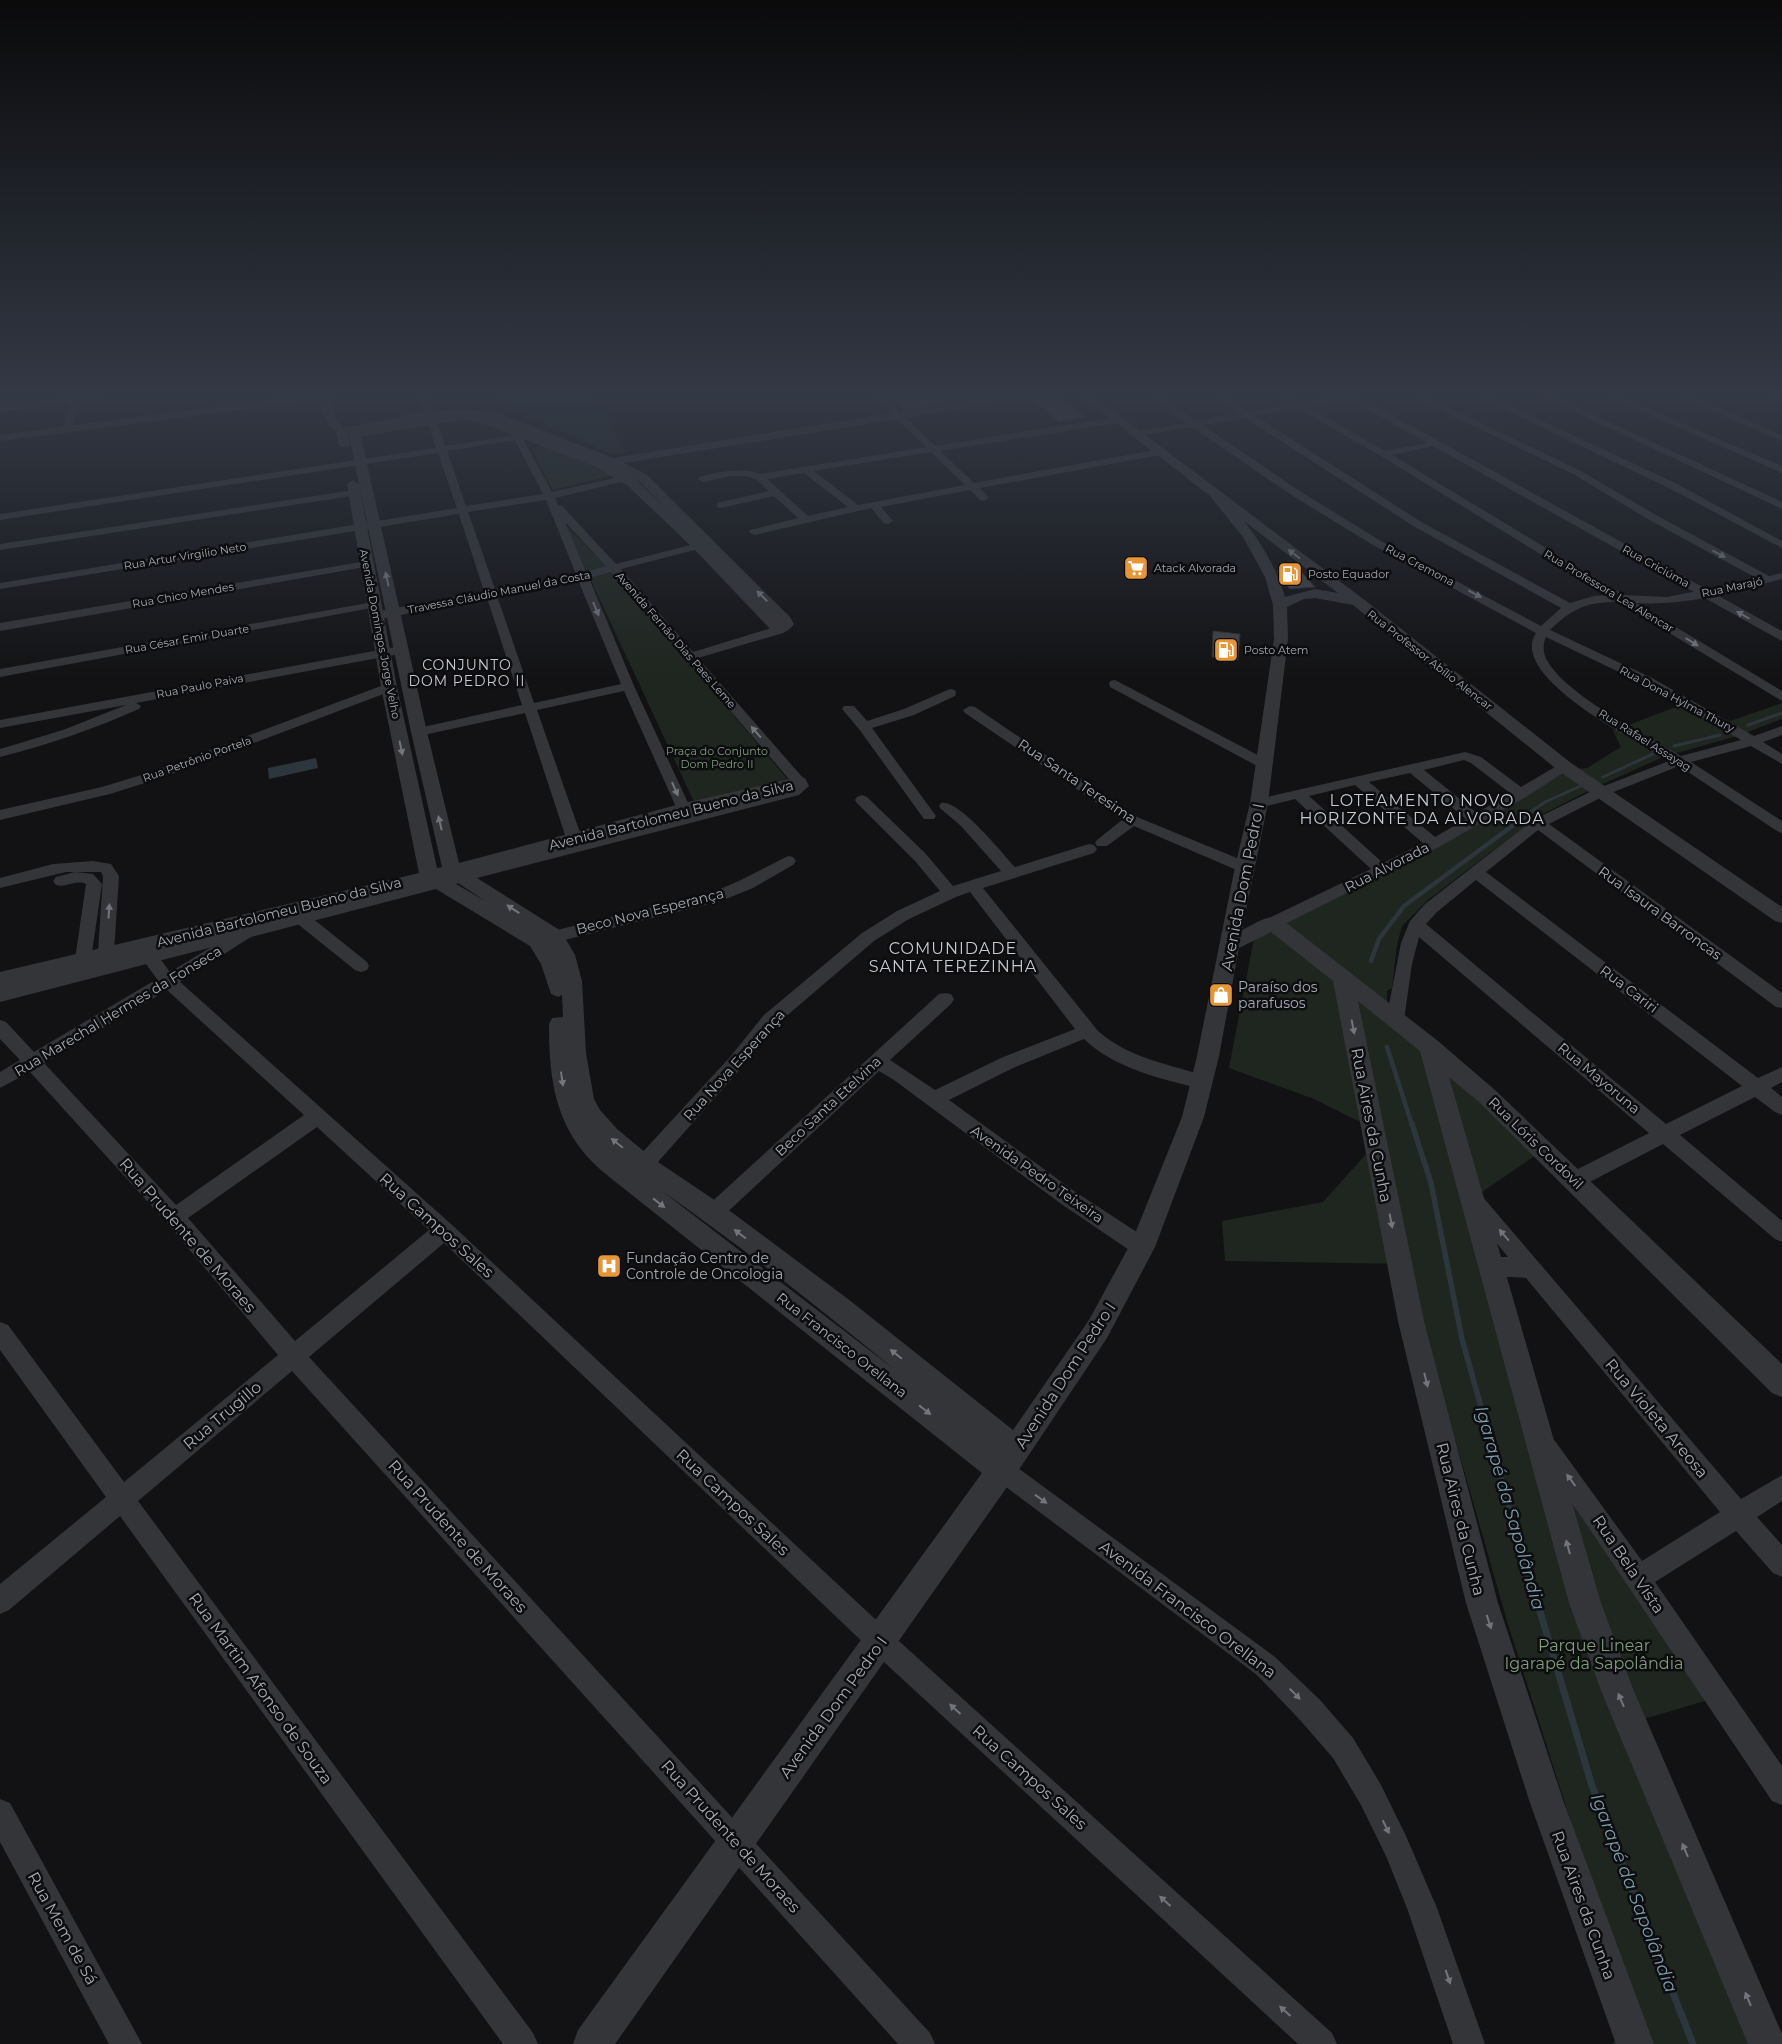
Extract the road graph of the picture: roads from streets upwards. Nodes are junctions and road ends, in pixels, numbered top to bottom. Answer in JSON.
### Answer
{"nodes":[{"id":1,"x":188,"y":489,"type":"edge"},
{"id":2,"x":354,"y":489,"type":"edge"},
{"id":3,"x":364,"y":489,"type":"edge"},
{"id":4,"x":454,"y":489,"type":"edge"},
{"id":5,"x":546,"y":489,"type":"edge"},
{"id":6,"x":580,"y":489,"type":"edge"},
{"id":7,"x":645,"y":489,"type":"edge"},
{"id":8,"x":772,"y":489,"type":"edge"},
{"id":9,"x":832,"y":489,"type":"edge"},
{"id":10,"x":953,"y":489,"type":"edge"},
{"id":11,"x":975,"y":489,"type":"edge"},
{"id":12,"x":1209,"y":489,"type":"edge"},
{"id":13,"x":1291,"y":489,"type":"edge"},
{"id":14,"x":1363,"y":489,"type":"edge"},
{"id":15,"x":1442,"y":489,"type":"edge"},
{"id":16,"x":1518,"y":489,"type":"edge"},
{"id":17,"x":1605,"y":489,"type":"edge"},
{"id":18,"x":1679,"y":489,"type":"edge"},
{"id":19,"x":1748,"y":489,"type":"edge"},
{"id":20,"x":354,"y":493,"type":"junction"},
{"id":21,"x":776,"y":493,"type":"junction"},
{"id":22,"x":1216,"y":495,"type":"junction"},
{"id":23,"x":550,"y":498,"type":"junction"},
{"id":24,"x":984,"y":498,"type":"dead end"},
{"id":25,"x":873,"y":504,"type":"junction"},
{"id":26,"x":721,"y":505,"type":"dead end"},
{"id":27,"x":1782,"y":506,"type":"edge"},
{"id":28,"x":856,"y":508,"type":"junction"},
{"id":29,"x":462,"y":511,"type":"junction"},
{"id":30,"x":0,"y":518,"type":"edge"},
{"id":31,"x":805,"y":519,"type":"junction"},
{"id":32,"x":888,"y":520,"type":"dead end"},
{"id":33,"x":376,"y":525,"type":"junction"},
{"id":34,"x":360,"y":527,"type":"junction"},
{"id":35,"x":754,"y":532,"type":"dead end"},
{"id":36,"x":1269,"y":535,"type":"junction"},
{"id":37,"x":1248,"y":536,"type":"junction"},
{"id":38,"x":704,"y":544,"type":"junction"},
{"id":39,"x":1782,"y":545,"type":"edge"},
{"id":40,"x":0,"y":547,"type":"edge"},
{"id":41,"x":366,"y":564,"type":"junction"},
{"id":42,"x":614,"y":568,"type":"junction"},
{"id":43,"x":582,"y":576,"type":"junction"},
{"id":44,"x":1782,"y":576,"type":"edge"},
{"id":45,"x":1272,"y":577,"type":"junction"},
{"id":46,"x":1768,"y":580,"type":"junction"},
{"id":47,"x":0,"y":586,"type":"edge"},
{"id":48,"x":1331,"y":589,"type":"junction"},
{"id":49,"x":1705,"y":593,"type":"junction"},
{"id":50,"x":490,"y":594,"type":"junction"},
{"id":51,"x":1301,"y":594,"type":"junction"},
{"id":52,"x":1621,"y":598,"type":"junction"},
{"id":53,"x":1280,"y":605,"type":"junction"},
{"id":54,"x":1570,"y":608,"type":"junction"},
{"id":55,"x":374,"y":611,"type":"junction"},
{"id":56,"x":394,"y":613,"type":"junction"},
{"id":57,"x":0,"y":626,"type":"edge"},
{"id":58,"x":779,"y":630,"type":"joint"},
{"id":59,"x":1542,"y":631,"type":"junction"},
{"id":60,"x":1782,"y":637,"type":"edge"},
{"id":61,"x":401,"y":650,"type":"junction"},
{"id":62,"x":383,"y":652,"type":"junction"},
{"id":63,"x":691,"y":656,"type":"junction"},
{"id":64,"x":0,"y":673,"type":"edge"},
{"id":65,"x":1115,"y":684,"type":"dead end"},
{"id":66,"x":628,"y":686,"type":"junction"},
{"id":67,"x":389,"y":687,"type":"junction"},
{"id":68,"x":162,"y":693,"type":"junction"},
{"id":69,"x":950,"y":693,"type":"dead end"},
{"id":70,"x":1782,"y":697,"type":"edge"},
{"id":71,"x":528,"y":708,"type":"junction"},
{"id":72,"x":849,"y":709,"type":"dead end"},
{"id":73,"x":970,"y":710,"type":"dead end"},
{"id":74,"x":0,"y":724,"type":"edge"},
{"id":75,"x":864,"y":726,"type":"junction"},
{"id":76,"x":1782,"y":730,"type":"edge"},
{"id":77,"x":419,"y":732,"type":"junction"},
{"id":78,"x":1753,"y":741,"type":"junction"},
{"id":79,"x":0,"y":753,"type":"edge"},
{"id":80,"x":1782,"y":760,"type":"edge"},
{"id":81,"x":1680,"y":761,"type":"junction"},
{"id":82,"x":1264,"y":764,"type":"junction"},
{"id":83,"x":1412,"y":767,"type":"junction"},
{"id":84,"x":1565,"y":767,"type":"junction"},
{"id":85,"x":1358,"y":781,"type":"junction"},
{"id":86,"x":799,"y":782,"type":"joint"},
{"id":87,"x":1601,"y":792,"type":"junction"},
{"id":88,"x":1521,"y":794,"type":"junction"},
{"id":89,"x":1299,"y":795,"type":"junction"},
{"id":90,"x":862,"y":800,"type":"dead end"},
{"id":91,"x":1259,"y":803,"type":"junction"},
{"id":92,"x":946,"y":806,"type":"dead end"},
{"id":93,"x":686,"y":814,"type":"junction"},
{"id":94,"x":0,"y":815,"type":"edge"},
{"id":95,"x":929,"y":816,"type":"dead end"},
{"id":96,"x":1476,"y":819,"type":"junction"},
{"id":97,"x":1132,"y":820,"type":"junction"},
{"id":98,"x":1538,"y":823,"type":"junction"},
{"id":99,"x":1782,"y":828,"type":"edge"},
{"id":100,"x":575,"y":843,"type":"junction"},
{"id":101,"x":1434,"y":844,"type":"junction"},
{"id":102,"x":788,"y":861,"type":"dead end"},
{"id":103,"x":1244,"y":866,"type":"junction"},
{"id":104,"x":1382,"y":870,"type":"junction"},
{"id":105,"x":78,"y":871,"type":"junction"},
{"id":106,"x":1476,"y":872,"type":"junction"},
{"id":107,"x":1011,"y":873,"type":"junction"},
{"id":108,"x":445,"y":876,"type":"junction"},
{"id":109,"x":0,"y":883,"type":"edge"},
{"id":110,"x":973,"y":886,"type":"junction"},
{"id":111,"x":950,"y":893,"type":"junction"},
{"id":112,"x":0,"y":895,"type":"edge"},
{"id":113,"x":1782,"y":916,"type":"edge"},
{"id":114,"x":300,"y":917,"type":"junction"},
{"id":115,"x":1273,"y":923,"type":"junction"},
{"id":116,"x":251,"y":925,"type":"junction"},
{"id":117,"x":1416,"y":925,"type":"junction"},
{"id":118,"x":545,"y":938,"type":"junction"},
{"id":119,"x":1230,"y":944,"type":"junction"},
{"id":120,"x":148,"y":956,"type":"junction"},
{"id":121,"x":106,"y":961,"type":"junction"},
{"id":122,"x":361,"y":966,"type":"dead end"},
{"id":123,"x":81,"y":967,"type":"junction"},
{"id":124,"x":0,"y":980,"type":"edge"},
{"id":125,"x":167,"y":980,"type":"junction"},
{"id":126,"x":1344,"y":980,"type":"junction"},
{"id":127,"x":0,"y":994,"type":"edge"},
{"id":128,"x":945,"y":999,"type":"dead end"},
{"id":129,"x":1782,"y":1002,"type":"edge"},
{"id":130,"x":1395,"y":1020,"type":"junction"},
{"id":131,"x":0,"y":1027,"type":"edge"},
{"id":132,"x":1087,"y":1030,"type":"junction"},
{"id":133,"x":1430,"y":1047,"type":"junction"},
{"id":134,"x":876,"y":1061,"type":"junction"},
{"id":135,"x":33,"y":1062,"type":"junction"},
{"id":136,"x":1782,"y":1074,"type":"edge"},
{"id":137,"x":0,"y":1081,"type":"edge"},
{"id":138,"x":1202,"y":1082,"type":"junction"},
{"id":139,"x":1758,"y":1088,"type":"junction"},
{"id":140,"x":1487,"y":1096,"type":"junction"},
{"id":141,"x":932,"y":1100,"type":"junction"},
{"id":142,"x":1782,"y":1106,"type":"edge"},
{"id":143,"x":317,"y":1116,"type":"junction"},
{"id":144,"x":1449,"y":1117,"type":"junction"},
{"id":145,"x":1666,"y":1134,"type":"junction"},
{"id":146,"x":637,"y":1172,"type":"junction"},
{"id":147,"x":1575,"y":1180,"type":"junction"},
{"id":148,"x":1474,"y":1201,"type":"junction"},
{"id":149,"x":713,"y":1213,"type":"junction"},
{"id":150,"x":174,"y":1217,"type":"junction"},
{"id":151,"x":444,"y":1230,"type":"junction"},
{"id":152,"x":1782,"y":1233,"type":"edge"},
{"id":153,"x":1142,"y":1247,"type":"junction"},
{"id":154,"x":1492,"y":1268,"type":"junction"},
{"id":155,"x":1534,"y":1270,"type":"junction"},
{"id":156,"x":0,"y":1332,"type":"edge"},
{"id":157,"x":293,"y":1356,"type":"junction"},
{"id":158,"x":1782,"y":1383,"type":"edge"},
{"id":159,"x":1539,"y":1438,"type":"junction"},
{"id":160,"x":1009,"y":1460,"type":"junction"},
{"id":161,"x":1782,"y":1487,"type":"edge"},
{"id":162,"x":122,"y":1499,"type":"junction"},
{"id":163,"x":1739,"y":1516,"type":"junction"},
{"id":164,"x":1782,"y":1564,"type":"edge"},
{"id":165,"x":1638,"y":1578,"type":"junction"},
{"id":166,"x":0,"y":1601,"type":"edge"},
{"id":167,"x":880,"y":1641,"type":"junction"},
{"id":168,"x":1782,"y":1791,"type":"edge"},
{"id":169,"x":0,"y":1813,"type":"edge"},
{"id":170,"x":737,"y":1842,"type":"junction"},
{"id":171,"x":126,"y":2044,"type":"edge"},
{"id":172,"x":522,"y":2044,"type":"edge"},
{"id":173,"x":592,"y":2044,"type":"edge"},
{"id":174,"x":919,"y":2044,"type":"edge"},
{"id":175,"x":1321,"y":2044,"type":"edge"},
{"id":176,"x":1469,"y":2044,"type":"edge"},
{"id":177,"x":1635,"y":2044,"type":"edge"},
{"id":178,"x":1767,"y":2044,"type":"edge"}],
"edges":[{"from":1,"to":30,"type":"street"},
{"from":2,"to":20,"type":"street","name":"Avenida Domingos Jorge Velho"},
{"from":3,"to":33,"type":"street","name":"Avenida Domingos Jorge Velho"},
{"from":4,"to":29,"type":"street"},
{"from":5,"to":23,"type":"street","name":"Avenida Fernão Dias Paes Leme"},
{"from":6,"to":23,"type":"street","name":"Rua Artur Virgilio Neto"},
{"from":7,"to":38,"type":"street"},
{"from":8,"to":21,"type":"street"},
{"from":9,"to":28,"type":"street"},
{"from":10,"to":25,"type":"street"},
{"from":11,"to":24,"type":"street"},
{"from":12,"to":22,"type":"street"},
{"from":13,"to":59,"type":"street","name":"Rua Cremona","one_way":true},
{"from":14,"to":54,"type":"street"},
{"from":15,"to":52,"type":"street","name":"Rua Professora Lea Alencar"},
{"from":16,"to":49,"type":"street","name":"Rua Criciúma"},
{"from":17,"to":46,"type":"street","one_way":true},
{"from":18,"to":39,"type":"street"},
{"from":19,"to":27,"type":"street"},
{"from":20,"to":34,"type":"street","name":"Avenida Domingos Jorge Velho"},
{"from":20,"to":40,"type":"street"},
{"from":21,"to":26,"type":"street"},
{"from":21,"to":31,"type":"street"},
{"from":22,"to":36,"type":"street"},
{"from":22,"to":37,"type":"street","name":"Avenida Dom Pedro I"},
{"from":23,"to":29,"type":"street","name":"Rua Artur Virgilio Neto"},
{"from":23,"to":42,"type":"street","name":"Avenida Fernão Dias Paes Leme"},
{"from":23,"to":43,"type":"street","name":"Avenida Fernão Dias Paes Leme"},
{"from":25,"to":28,"type":"street"},
{"from":25,"to":32,"type":"street"},
{"from":28,"to":31,"type":"street"},
{"from":29,"to":33,"type":"street","name":"Rua Artur Virgilio Neto"},
{"from":29,"to":50,"type":"street"},
{"from":31,"to":35,"type":"street"},
{"from":33,"to":34,"type":"street","name":"Rua Artur Virgilio Neto"},
{"from":56,"to":33,"type":"street","name":"Avenida Domingos Jorge Velho","one_way":true},
{"from":34,"to":41,"type":"street","name":"Avenida Domingos Jorge Velho"},
{"from":34,"to":47,"type":"street","name":"Rua Artur Virgilio Neto"},
{"from":36,"to":37,"type":"street"},
{"from":48,"to":36,"type":"street","one_way":true},
{"from":37,"to":45,"type":"street","name":"Avenida Dom Pedro I"},
{"from":38,"to":42,"type":"street","name":"Travessa Cláudio Manuel da Costa"},
{"from":38,"to":58,"type":"street"},
{"from":41,"to":55,"type":"street","name":"Avenida Domingos Jorge Velho"},
{"from":41,"to":57,"type":"street","name":"Rua Chico Mendes"},
{"from":42,"to":43,"type":"street","name":"Travessa Cláudio Manuel da Costa"},
{"from":42,"to":63,"type":"street","name":"Avenida Fernão Dias Paes Leme"},
{"from":43,"to":50,"type":"street","name":"Travessa Cláudio Manuel da Costa"},
{"from":43,"to":66,"type":"street","name":"Avenida Fernão Dias Paes Leme","one_way":true},
{"from":44,"to":46,"type":"street","name":"Rua Marajó"},
{"from":45,"to":51,"type":"street"},
{"from":45,"to":53,"type":"street","name":"Avenida Dom Pedro I"},
{"from":46,"to":49,"type":"street","name":"Rua Marajó"},
{"from":48,"to":51,"type":"street"},
{"from":48,"to":84,"type":"street","name":"Rua Professor Abílio Alencar"},
{"from":49,"to":52,"type":"street","name":"Rua Marajó"},
{"from":60,"to":49,"type":"street","name":"Rua Criciúma","one_way":true},
{"from":50,"to":56,"type":"street","name":"Travessa Cláudio Manuel da Costa"},
{"from":50,"to":71,"type":"street"},
{"from":51,"to":53,"type":"street"},
{"from":52,"to":54,"type":"street","name":"Rua Marajó"},
{"from":52,"to":70,"type":"street","name":"Rua Professora Lea Alencar","one_way":true},
{"from":53,"to":82,"type":"street","name":"Avenida Dom Pedro I"},
{"from":54,"to":59,"type":"street","name":"Rua Marajó"},
{"from":55,"to":56,"type":"street","name":"Travessa Cláudio Manuel da Costa"},
{"from":55,"to":62,"type":"street","name":"Avenida Domingos Jorge Velho"},
{"from":55,"to":64,"type":"street","name":"Rua César Emir Duarte"},
{"from":56,"to":61,"type":"street","name":"Avenida Domingos Jorge Velho"},
{"from":58,"to":63,"type":"street"},
{"from":59,"to":78,"type":"street","name":"Rua Dona Hylma Thury"},
{"from":59,"to":81,"type":"street","name":"Rua Rafael Assayag"},
{"from":61,"to":62,"type":"street","name":"Rua Paulo Paiva"},
{"from":61,"to":77,"type":"street","name":"Avenida Domingos Jorge Velho"},
{"from":62,"to":67,"type":"street","name":"Avenida Domingos Jorge Velho"},
{"from":62,"to":68,"type":"street","name":"Rua Paulo Paiva"},
{"from":86,"to":63,"type":"street","name":"Avenida Fernão Dias Paes Leme","one_way":true},
{"from":65,"to":82,"type":"street"},
{"from":66,"to":71,"type":"street"},
{"from":66,"to":93,"type":"street","name":"Avenida Fernão Dias Paes Leme","one_way":true},
{"from":67,"to":94,"type":"street","name":"Rua Petrônio Portela"},
{"from":67,"to":108,"type":"street","name":"Avenida Domingos Jorge Velho","one_way":true},
{"from":68,"to":74,"type":"street","name":"Rua Paulo Paiva"},
{"from":68,"to":79,"type":"street"},
{"from":69,"to":75,"type":"street"},
{"from":71,"to":77,"type":"street"},
{"from":71,"to":100,"type":"street"},
{"from":72,"to":75,"type":"street"},
{"from":73,"to":97,"type":"street","name":"Rua Santa Teresima"},
{"from":75,"to":95,"type":"street"},
{"from":76,"to":78,"type":"street"},
{"from":108,"to":77,"type":"street","name":"Avenida Domingos Jorge Velho","one_way":true},
{"from":78,"to":80,"type":"street","name":"Rua Dona Hylma Thury"},
{"from":78,"to":81,"type":"street"},
{"from":81,"to":87,"type":"street"},
{"from":81,"to":99,"type":"street","name":"Rua Rafael Assayag"},
{"from":82,"to":91,"type":"street","name":"Avenida Dom Pedro I"},
{"from":83,"to":85,"type":"street"},
{"from":83,"to":88,"type":"street"},
{"from":83,"to":96,"type":"street"},
{"from":84,"to":87,"type":"street","name":"Rua Professor Abílio Alencar"},
{"from":84,"to":88,"type":"street","name":"Rua Alvorada"},
{"from":85,"to":89,"type":"street"},
{"from":85,"to":101,"type":"street"},
{"from":86,"to":93,"type":"street","name":"Avenida Bartolomeu Bueno da Silva"},
{"from":87,"to":98,"type":"street"},
{"from":87,"to":113,"type":"street","name":"Rua Professor Abílio Alencar"},
{"from":88,"to":96,"type":"street","name":"Rua Alvorada"},
{"from":89,"to":91,"type":"street"},
{"from":89,"to":104,"type":"street"},
{"from":90,"to":111,"type":"street"},
{"from":91,"to":103,"type":"street","name":"Avenida Dom Pedro I"},
{"from":92,"to":107,"type":"street"},
{"from":93,"to":100,"type":"street","name":"Avenida Bartolomeu Bueno da Silva"},
{"from":96,"to":101,"type":"street","name":"Rua Alvorada"},
{"from":97,"to":103,"type":"street","name":"Rua Santa Teresima"},
{"from":97,"to":107,"type":"street","name":"Rua Nova Esperança"},
{"from":98,"to":106,"type":"street"},
{"from":98,"to":129,"type":"street","name":"Rua Isaura Barroncas"},
{"from":100,"to":108,"type":"street","name":"Avenida Bartolomeu Bueno da Silva"},
{"from":101,"to":104,"type":"street","name":"Rua Alvorada"},
{"from":102,"to":118,"type":"street","name":"Beco Nova Esperança"},
{"from":103,"to":119,"type":"street","name":"Avenida Dom Pedro I"},
{"from":104,"to":115,"type":"street","name":"Rua Alvorada"},
{"from":105,"to":109,"type":"street"},
{"from":105,"to":112,"type":"street"},
{"from":121,"to":105,"type":"street","one_way":true},
{"from":105,"to":123,"type":"street"},
{"from":106,"to":117,"type":"street"},
{"from":106,"to":139,"type":"street","name":"Rua Cariri"},
{"from":107,"to":110,"type":"street","name":"Rua Nova Esperança"},
{"from":108,"to":114,"type":"street","name":"Avenida Bartolomeu Bueno da Silva"},
{"from":108,"to":116,"type":"street","name":"Avenida Bartolomeu Bueno da Silva"},
{"from":108,"to":118,"type":"street","name":"Rua Francisco Orellana"},
{"from":110,"to":111,"type":"street","name":"Rua Nova Esperança"},
{"from":110,"to":132,"type":"street"},
{"from":111,"to":146,"type":"street","name":"Rua Nova Esperança"},
{"from":114,"to":116,"type":"street","name":"Avenida Bartolomeu Bueno da Silva"},
{"from":114,"to":122,"type":"street"},
{"from":115,"to":119,"type":"street","name":"Rua Alvorada"},
{"from":115,"to":126,"type":"street","name":"Rua Lóris Cordovil"},
{"from":116,"to":120,"type":"street","name":"Avenida Bartolomeu Bueno da Silva"},
{"from":116,"to":121,"type":"street","name":"Avenida Bartolomeu Bueno da Silva"},
{"from":116,"to":125,"type":"street","name":"Rua Marechal Hermes da Fonseca"},
{"from":117,"to":130,"type":"street"},
{"from":117,"to":145,"type":"street","name":"Rua Mayoruna"},
{"from":118,"to":146,"type":"street","name":"Rua Francisco Orellana"},
{"from":119,"to":138,"type":"street","name":"Avenida Dom Pedro I"},
{"from":120,"to":121,"type":"street","name":"Avenida Bartolomeu Bueno da Silva"},
{"from":120,"to":125,"type":"street","name":"Rua Campos Sales"},
{"from":121,"to":123,"type":"street","name":"Avenida Bartolomeu Bueno da Silva"},
{"from":123,"to":124,"type":"street","name":"Avenida Bartolomeu Bueno da Silva"},
{"from":123,"to":127,"type":"street","name":"Avenida Bartolomeu Bueno da Silva"},
{"from":125,"to":135,"type":"street","name":"Rua Marechal Hermes da Fonseca"},
{"from":125,"to":143,"type":"street","name":"Rua Campos Sales"},
{"from":126,"to":130,"type":"street","name":"Rua Lóris Cordovil"},
{"from":126,"to":177,"type":"street","name":"Rua Aires da Cunha","one_way":true},
{"from":128,"to":134,"type":"street","name":"Beco Santa Etelvina"},
{"from":130,"to":133,"type":"street","name":"Rua Lóris Cordovil"},
{"from":131,"to":135,"type":"street","name":"Rua Prudente de Moraes"},
{"from":132,"to":138,"type":"street"},
{"from":132,"to":141,"type":"street"},
{"from":133,"to":140,"type":"street","name":"Rua Lóris Cordovil"},
{"from":133,"to":144,"type":"street"},
{"from":134,"to":141,"type":"street","name":"Avenida Pedro Teixeira"},
{"from":134,"to":149,"type":"street","name":"Beco Santa Etelvina"},
{"from":135,"to":137,"type":"street","name":"Rua Marechal Hermes da Fonseca"},
{"from":135,"to":150,"type":"street","name":"Rua Prudente de Moraes"},
{"from":136,"to":139,"type":"street"},
{"from":138,"to":153,"type":"street","name":"Avenida Dom Pedro I"},
{"from":139,"to":142,"type":"street","name":"Rua Cariri"},
{"from":139,"to":145,"type":"street"},
{"from":140,"to":144,"type":"street"},
{"from":140,"to":147,"type":"street","name":"Rua Lóris Cordovil"},
{"from":141,"to":153,"type":"street","name":"Avenida Pedro Teixeira"},
{"from":143,"to":150,"type":"street"},
{"from":143,"to":151,"type":"street","name":"Rua Campos Sales"},
{"from":144,"to":148,"type":"street"},
{"from":145,"to":147,"type":"street"},
{"from":145,"to":152,"type":"street","name":"Rua Mayoruna"},
{"from":146,"to":149,"type":"street","name":"Rua Francisco Orellana"},
{"from":146,"to":160,"type":"street","name":"Rua Francisco Orellana","one_way":true},
{"from":147,"to":158,"type":"street","name":"Rua Lóris Cordovil"},
{"from":148,"to":154,"type":"street"},
{"from":155,"to":148,"type":"street","name":"Rua Violeta Areosa","one_way":true},
{"from":160,"to":149,"type":"street","name":"Rua Francisco Orellana","one_way":true},
{"from":150,"to":157,"type":"street","name":"Rua Prudente de Moraes"},
{"from":151,"to":157,"type":"street","name":"Rua Trugillo"},
{"from":151,"to":167,"type":"street","name":"Rua Campos Sales"},
{"from":153,"to":160,"type":"street","name":"Avenida Dom Pedro I"},
{"from":154,"to":155,"type":"street"},
{"from":154,"to":159,"type":"street"},
{"from":155,"to":163,"type":"street","name":"Rua Violeta Areosa"},
{"from":156,"to":162,"type":"street","name":"Rua Martim Afonso de Souza"},
{"from":157,"to":162,"type":"street","name":"Rua Trugillo"},
{"from":157,"to":170,"type":"street","name":"Rua Prudente de Moraes"},
{"from":165,"to":159,"type":"street","name":"Rua Bela Vista","one_way":true},
{"from":178,"to":159,"type":"street","one_way":true},
{"from":160,"to":167,"type":"street","name":"Avenida Dom Pedro I"},
{"from":160,"to":176,"type":"street","name":"Avenida Francisco Orellana","one_way":true},
{"from":161,"to":163,"type":"street"},
{"from":162,"to":166,"type":"street","name":"Rua Trugillo"},
{"from":162,"to":172,"type":"street","name":"Rua Martim Afonso de Souza"},
{"from":163,"to":164,"type":"street","name":"Rua Violeta Areosa"},
{"from":163,"to":165,"type":"street"},
{"from":165,"to":168,"type":"street","name":"Rua Bela Vista"},
{"from":167,"to":170,"type":"street","name":"Avenida Dom Pedro I"},
{"from":175,"to":167,"type":"street","name":"Rua Campos Sales","one_way":true},
{"from":169,"to":171,"type":"street","name":"Rua Mem de Sá"},
{"from":170,"to":173,"type":"street","name":"Avenida Dom Pedro I"},
{"from":170,"to":174,"type":"street","name":"Rua Prudente de Moraes"}]}
